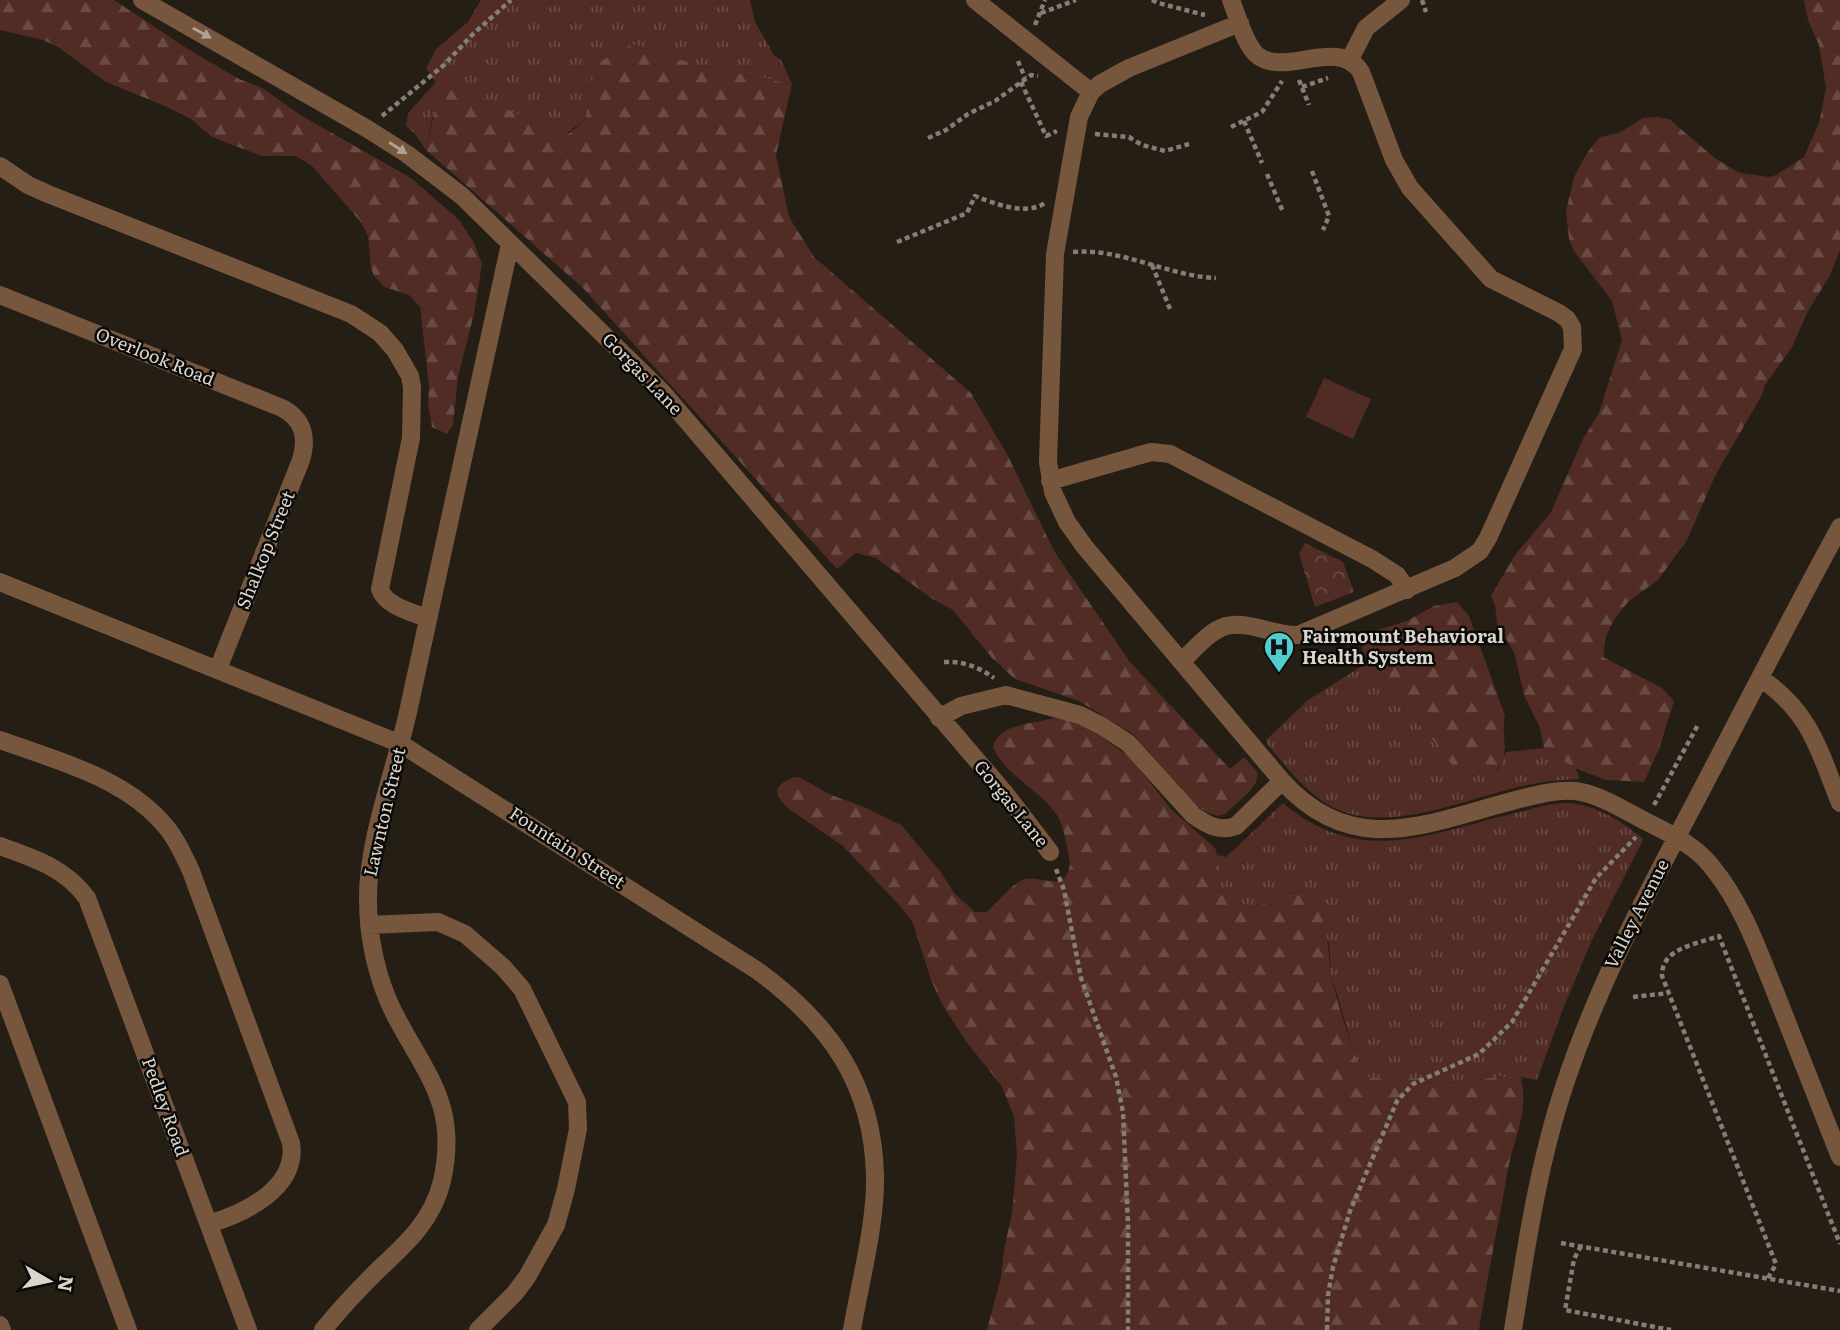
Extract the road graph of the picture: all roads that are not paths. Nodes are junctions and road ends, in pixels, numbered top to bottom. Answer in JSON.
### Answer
{"nodes":[{"id":1,"x":142,"y":0,"type":"edge"},
{"id":2,"x":975,"y":0,"type":"edge"},
{"id":3,"x":1231,"y":0,"type":"edge"},
{"id":4,"x":1401,"y":0,"type":"edge"},
{"id":5,"x":1240,"y":23,"type":"junction"},
{"id":6,"x":1350,"y":59,"type":"junction"},
{"id":7,"x":1091,"y":92,"type":"junction"},
{"id":8,"x":0,"y":166,"type":"edge"},
{"id":9,"x":510,"y":244,"type":"junction"},
{"id":10,"x":0,"y":295,"type":"edge"},
{"id":11,"x":303,"y":429,"type":"joint"},
{"id":12,"x":1050,"y":481,"type":"junction"},
{"id":13,"x":1840,"y":527,"type":"edge"},
{"id":14,"x":0,"y":582,"type":"edge"},
{"id":15,"x":1407,"y":590,"type":"junction"},
{"id":16,"x":428,"y":618,"type":"junction"},
{"id":17,"x":1182,"y":661,"type":"junction"},
{"id":18,"x":218,"y":669,"type":"junction"},
{"id":19,"x":1760,"y":678,"type":"junction"},
{"id":20,"x":939,"y":718,"type":"junction"},
{"id":21,"x":0,"y":740,"type":"edge"},
{"id":22,"x":401,"y":744,"type":"junction"},
{"id":23,"x":1282,"y":781,"type":"junction"},
{"id":24,"x":1840,"y":803,"type":"edge"},
{"id":25,"x":1676,"y":837,"type":"junction"},
{"id":26,"x":0,"y":846,"type":"edge"},
{"id":27,"x":1050,"y":852,"type":"road end"},
{"id":28,"x":369,"y":925,"type":"junction"},
{"id":29,"x":0,"y":984,"type":"edge"},
{"id":30,"x":1840,"y":1157,"type":"edge"},
{"id":31,"x":209,"y":1224,"type":"junction"},
{"id":32,"x":0,"y":1325,"type":"edge"},
{"id":33,"x":2,"y":1330,"type":"edge"},
{"id":34,"x":128,"y":1330,"type":"edge"},
{"id":35,"x":248,"y":1330,"type":"edge"},
{"id":36,"x":323,"y":1330,"type":"edge"},
{"id":37,"x":478,"y":1330,"type":"edge"},
{"id":38,"x":852,"y":1330,"type":"edge"},
{"id":39,"x":1513,"y":1330,"type":"edge"}],
"edges":[{"from":1,"to":9,"type":"street","name":"Gorgas Lane","one_way":true},
{"from":2,"to":7,"type":"street"},
{"from":3,"to":5,"type":"street"},
{"from":4,"to":6,"type":"street"},
{"from":5,"to":6,"type":"street"},
{"from":5,"to":7,"type":"street"},
{"from":6,"to":15,"type":"street"},
{"from":7,"to":12,"type":"street"},
{"from":8,"to":16,"type":"street"},
{"from":9,"to":16,"type":"street","name":"Lawnton Street"},
{"from":9,"to":20,"type":"street","name":"Gorgas Lane"},
{"from":10,"to":11,"type":"street","name":"Overlook Road"},
{"from":11,"to":18,"type":"street","name":"Shalkop Street"},
{"from":12,"to":15,"type":"street"},
{"from":12,"to":17,"type":"street"},
{"from":13,"to":19,"type":"street","name":"Valley Avenue"},
{"from":14,"to":18,"type":"street","name":"Fountain Street"},
{"from":15,"to":17,"type":"street"},
{"from":16,"to":22,"type":"street","name":"Lawnton Street"},
{"from":17,"to":23,"type":"street"},
{"from":18,"to":22,"type":"street","name":"Fountain Street"},
{"from":19,"to":24,"type":"street"},
{"from":19,"to":25,"type":"street","name":"Valley Avenue"},
{"from":20,"to":23,"type":"street"},
{"from":20,"to":27,"type":"street","name":"Gorgas Lane"},
{"from":21,"to":31,"type":"street"},
{"from":22,"to":28,"type":"street","name":"Lawnton Street"},
{"from":22,"to":38,"type":"street","name":"Fountain Street"},
{"from":23,"to":25,"type":"street"},
{"from":25,"to":30,"type":"street"},
{"from":25,"to":39,"type":"street","name":"Valley Avenue"},
{"from":26,"to":31,"type":"street","name":"Pedley Road"},
{"from":28,"to":36,"type":"street","name":"Lawnton Street"},
{"from":28,"to":37,"type":"street"},
{"from":29,"to":34,"type":"street"},
{"from":31,"to":35,"type":"street","name":"Pedley Road"},
{"from":32,"to":33,"type":"street"}]}
